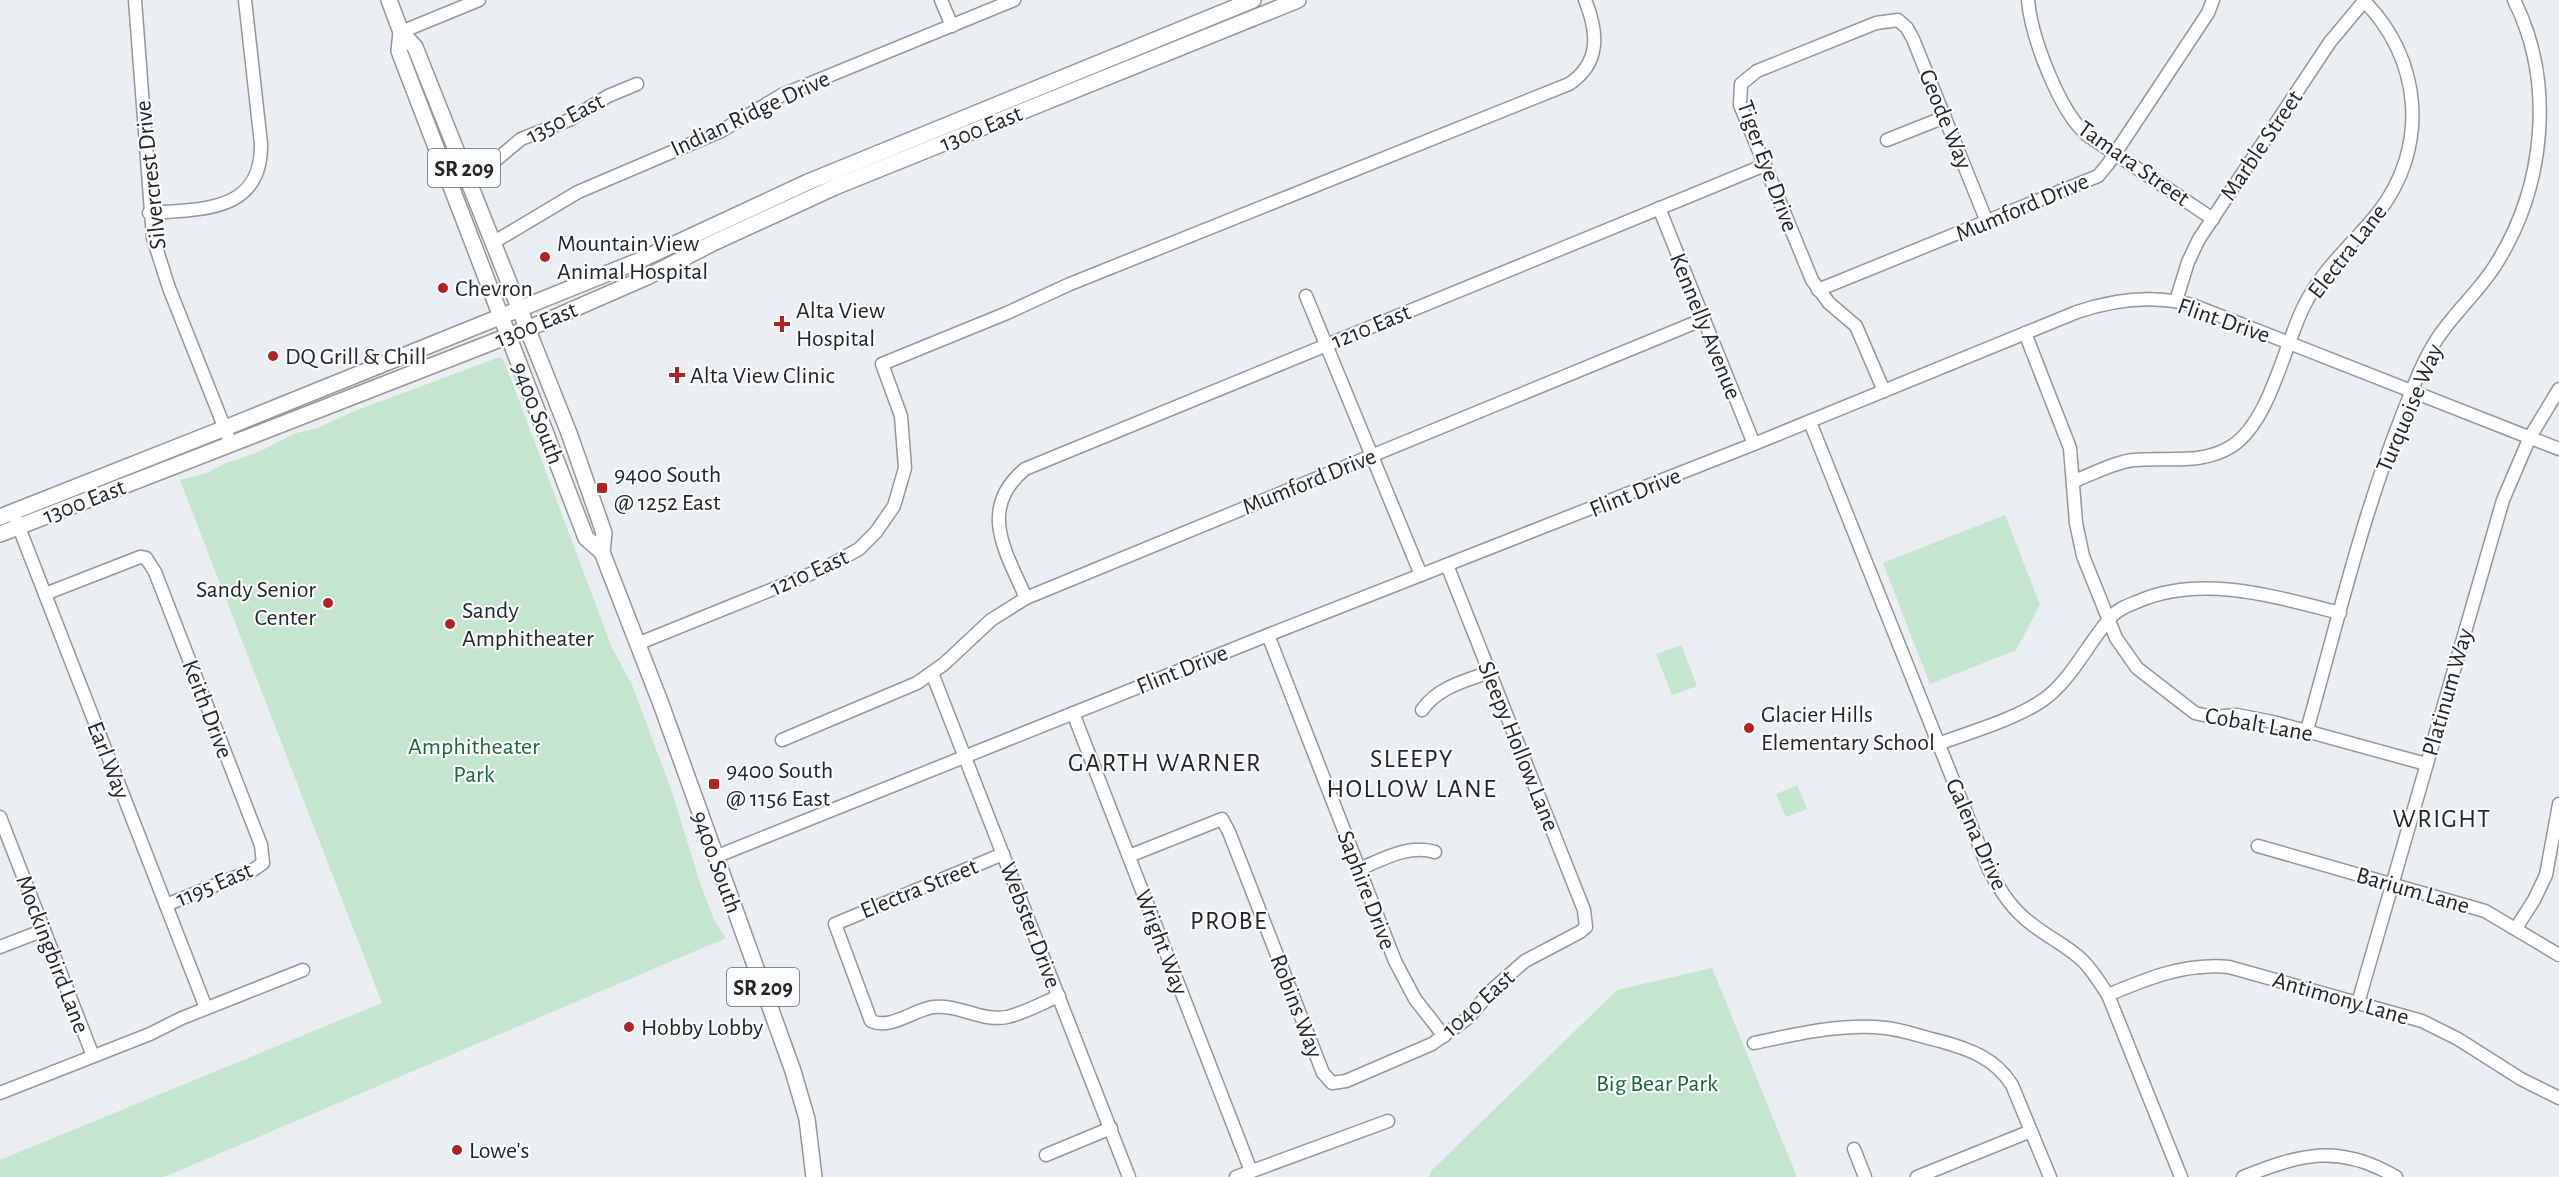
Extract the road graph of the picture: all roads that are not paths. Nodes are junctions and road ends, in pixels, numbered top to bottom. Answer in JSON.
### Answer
{"nodes":[{"id":1,"x":135,"y":0,"type":"edge"},
{"id":2,"x":245,"y":0,"type":"edge"},
{"id":3,"x":389,"y":0,"type":"edge"},
{"id":4,"x":479,"y":0,"type":"edge"},
{"id":5,"x":941,"y":0,"type":"edge"},
{"id":6,"x":1014,"y":0,"type":"edge"},
{"id":7,"x":1253,"y":0,"type":"edge"},
{"id":8,"x":1298,"y":0,"type":"edge"},
{"id":9,"x":1585,"y":0,"type":"edge"},
{"id":10,"x":2028,"y":0,"type":"edge"},
{"id":11,"x":2213,"y":0,"type":"edge"},
{"id":12,"x":2364,"y":0,"type":"edge"},
{"id":13,"x":2514,"y":0,"type":"edge"},
{"id":14,"x":1898,"y":20,"type":"joint"},
{"id":15,"x":952,"y":26,"type":"junction"},
{"id":16,"x":401,"y":32,"type":"junction"},
{"id":17,"x":637,"y":84,"type":"dead end"},
{"id":18,"x":1945,"y":117,"type":"junction"},
{"id":19,"x":1887,"y":140,"type":"dead end"},
{"id":20,"x":2115,"y":154,"type":"junction"},
{"id":21,"x":1765,"y":165,"type":"junction"},
{"id":22,"x":470,"y":182,"type":"junction"},
{"id":23,"x":1659,"y":208,"type":"junction"},
{"id":24,"x":149,"y":213,"type":"junction"},
{"id":25,"x":2213,"y":219,"type":"junction"},
{"id":26,"x":1987,"y":222,"type":"junction"},
{"id":27,"x":494,"y":242,"type":"junction"},
{"id":28,"x":1818,"y":290,"type":"junction"},
{"id":29,"x":1306,"y":296,"type":"dead end"},
{"id":30,"x":2176,"y":301,"type":"junction"},
{"id":31,"x":521,"y":308,"type":"junction"},
{"id":32,"x":501,"y":316,"type":"junction"},
{"id":33,"x":1704,"y":319,"type":"junction"},
{"id":34,"x":529,"y":328,"type":"junction"},
{"id":35,"x":2025,"y":333,"type":"junction"},
{"id":36,"x":508,"y":336,"type":"junction"},
{"id":37,"x":2289,"y":342,"type":"junction"},
{"id":38,"x":1326,"y":345,"type":"junction"},
{"id":39,"x":2559,"y":389,"type":"edge"},
{"id":40,"x":1884,"y":391,"type":"junction"},
{"id":41,"x":2412,"y":391,"type":"junction"},
{"id":42,"x":1810,"y":422,"type":"junction"},
{"id":43,"x":225,"y":428,"type":"junction"},
{"id":44,"x":2530,"y":437,"type":"junction"},
{"id":45,"x":231,"y":444,"type":"junction"},
{"id":46,"x":1754,"y":444,"type":"junction"},
{"id":47,"x":2559,"y":449,"type":"edge"},
{"id":48,"x":1372,"y":455,"type":"junction"},
{"id":49,"x":2074,"y":481,"type":"junction"},
{"id":50,"x":6,"y":514,"type":"edge"},
{"id":51,"x":19,"y":527,"type":"junction"},
{"id":52,"x":0,"y":534,"type":"edge"},
{"id":53,"x":602,"y":552,"type":"junction"},
{"id":54,"x":1448,"y":565,"type":"junction"},
{"id":55,"x":1421,"y":575,"type":"junction"},
{"id":56,"x":45,"y":594,"type":"junction"},
{"id":57,"x":1026,"y":598,"type":"junction"},
{"id":58,"x":2340,"y":613,"type":"junction"},
{"id":59,"x":2108,"y":621,"type":"junction"},
{"id":60,"x":1268,"y":635,"type":"junction"},
{"id":61,"x":637,"y":644,"type":"junction"},
{"id":62,"x":1490,"y":672,"type":"junction"},
{"id":63,"x":932,"y":673,"type":"junction"},
{"id":64,"x":1422,"y":710,"type":"dead end"},
{"id":65,"x":1073,"y":713,"type":"junction"},
{"id":66,"x":2307,"y":730,"type":"junction"},
{"id":67,"x":782,"y":740,"type":"dead end"},
{"id":68,"x":1938,"y":744,"type":"junction"},
{"id":69,"x":965,"y":757,"type":"junction"},
{"id":70,"x":2426,"y":764,"type":"junction"},
{"id":71,"x":2559,"y":804,"type":"edge"},
{"id":72,"x":0,"y":817,"type":"edge"},
{"id":73,"x":2258,"y":846,"type":"dead end"},
{"id":74,"x":1435,"y":852,"type":"dead end"},
{"id":75,"x":1003,"y":854,"type":"junction"},
{"id":76,"x":1129,"y":856,"type":"junction"},
{"id":77,"x":716,"y":857,"type":"junction"},
{"id":78,"x":263,"y":863,"type":"joint"},
{"id":79,"x":1359,"y":869,"type":"junction"},
{"id":80,"x":2392,"y":884,"type":"junction"},
{"id":81,"x":166,"y":905,"type":"junction"},
{"id":82,"x":1586,"y":927,"type":"joint"},
{"id":83,"x":2516,"y":928,"type":"junction"},
{"id":84,"x":44,"y":930,"type":"junction"},
{"id":85,"x":0,"y":947,"type":"edge"},
{"id":86,"x":2559,"y":955,"type":"edge"},
{"id":87,"x":303,"y":970,"type":"dead end"},
{"id":88,"x":2108,"y":995,"type":"junction"},
{"id":89,"x":1059,"y":996,"type":"junction"},
{"id":90,"x":2358,"y":1004,"type":"junction"},
{"id":91,"x":206,"y":1008,"type":"junction"},
{"id":92,"x":1444,"y":1036,"type":"junction"},
{"id":93,"x":1754,"y":1043,"type":"dead end"},
{"id":94,"x":93,"y":1056,"type":"junction"},
{"id":95,"x":1332,"y":1083,"type":"joint"},
{"id":96,"x":0,"y":1093,"type":"edge"},
{"id":97,"x":2559,"y":1098,"type":"edge"},
{"id":98,"x":1388,"y":1121,"type":"dead end"},
{"id":99,"x":1111,"y":1128,"type":"junction"},
{"id":100,"x":2031,"y":1131,"type":"junction"},
{"id":101,"x":1854,"y":1149,"type":"dead end"},
{"id":102,"x":1046,"y":1155,"type":"dead end"},
{"id":103,"x":1251,"y":1171,"type":"junction"},
{"id":104,"x":814,"y":1177,"type":"edge"},
{"id":105,"x":1129,"y":1177,"type":"edge"},
{"id":106,"x":1236,"y":1177,"type":"edge"},
{"id":107,"x":1865,"y":1177,"type":"edge"},
{"id":108,"x":1917,"y":1177,"type":"edge"},
{"id":109,"x":2050,"y":1177,"type":"edge"},
{"id":110,"x":2181,"y":1177,"type":"edge"},
{"id":111,"x":2243,"y":1177,"type":"edge"},
{"id":112,"x":2396,"y":1177,"type":"edge"}],
"edges":[{"from":1,"to":24,"type":"street","name":"Silvercrest Drive"},
{"from":2,"to":24,"type":"street"},
{"from":3,"to":16,"type":"main road","name":"9400 South","number":"SR 209"},
{"from":4,"to":16,"type":"street"},
{"from":5,"to":15,"type":"street"},
{"from":6,"to":15,"type":"street","name":"Indian Ridge Drive"},
{"from":7,"to":31,"type":"main road","name":"1300 East"},
{"from":8,"to":34,"type":"main road","name":"1300 East"},
{"from":9,"to":61,"type":"street","name":"1210 East"},
{"from":10,"to":20,"type":"street","name":"Tamara Street"},
{"from":11,"to":20,"type":"street","name":"Mumford Drive"},
{"from":12,"to":25,"type":"street","name":"Marble Street"},
{"from":12,"to":37,"type":"street","name":"Electra Lane"},
{"from":13,"to":41,"type":"street","name":"Turquoise Way"},
{"from":14,"to":18,"type":"street","name":"Geode Way"},
{"from":14,"to":21,"type":"street","name":"Tiger Eye Drive"},
{"from":15,"to":27,"type":"street","name":"Indian Ridge Drive"},
{"from":16,"to":22,"type":"main road","name":"9400 South","number":"SR 209"},
{"from":16,"to":32,"type":"main road","name":"9400 South","number":"SR 209"},
{"from":17,"to":22,"type":"street","name":"1350 East"},
{"from":18,"to":19,"type":"street"},
{"from":18,"to":26,"type":"street","name":"Geode Way"},
{"from":20,"to":25,"type":"street","name":"Tamara Street"},
{"from":20,"to":26,"type":"street","name":"Mumford Drive"},
{"from":21,"to":23,"type":"street","name":"1210 East"},
{"from":21,"to":28,"type":"street","name":"Tiger Eye Drive"},
{"from":22,"to":27,"type":"main road","name":"9400 South","number":"SR 209"},
{"from":23,"to":33,"type":"street","name":"Kennelly Avenue"},
{"from":23,"to":38,"type":"street","name":"1210 East"},
{"from":24,"to":43,"type":"street","name":"Silvercrest Drive"},
{"from":25,"to":30,"type":"street","name":"Marble Street"},
{"from":26,"to":28,"type":"street","name":"Mumford Drive"},
{"from":27,"to":31,"type":"main road","name":"9400 South","number":"SR 209"},
{"from":28,"to":40,"type":"street","name":"Tiger Eye Drive"},
{"from":29,"to":38,"type":"street"},
{"from":30,"to":35,"type":"street","name":"Flint Drive"},
{"from":30,"to":37,"type":"street","name":"Flint Drive"},
{"from":31,"to":32,"type":"main road","name":"1300 East"},
{"from":31,"to":34,"type":"main road","name":"9400 South","number":"SR 209"},
{"from":32,"to":36,"type":"main road","name":"9400 South","number":"SR 209"},
{"from":32,"to":43,"type":"main road","name":"1300 East"},
{"from":33,"to":46,"type":"street","name":"Kennelly Avenue"},
{"from":33,"to":48,"type":"street","name":"Mumford Drive"},
{"from":34,"to":36,"type":"main road","name":"1300 East"},
{"from":34,"to":53,"type":"main road","name":"9400 South","number":"SR 209"},
{"from":35,"to":40,"type":"street","name":"Flint Drive"},
{"from":35,"to":49,"type":"street","name":"Cobalt Lane"},
{"from":36,"to":45,"type":"main road","name":"1300 East"},
{"from":36,"to":53,"type":"main road","name":"9400 South","number":"SR 209"},
{"from":37,"to":41,"type":"street","name":"Flint Drive"},
{"from":37,"to":49,"type":"street","name":"Electra Lane"},
{"from":38,"to":48,"type":"street"},
{"from":38,"to":57,"type":"street","name":"1210 East"},
{"from":39,"to":44,"type":"street","name":"Platinum Way"},
{"from":40,"to":42,"type":"street","name":"Flint Drive"},
{"from":41,"to":44,"type":"street","name":"Flint Drive"},
{"from":41,"to":58,"type":"street","name":"Turquoise Way"},
{"from":42,"to":46,"type":"street","name":"Flint Drive"},
{"from":42,"to":68,"type":"street","name":"Galena Drive"},
{"from":43,"to":45,"type":"street","name":"Silvercrest Drive"},
{"from":43,"to":50,"type":"main road","name":"1300 East"},
{"from":44,"to":47,"type":"street","name":"Flint Drive"},
{"from":44,"to":70,"type":"street","name":"Platinum Way"},
{"from":45,"to":51,"type":"main road","name":"1300 East"},
{"from":46,"to":54,"type":"street","name":"Flint Drive"},
{"from":48,"to":55,"type":"street"},
{"from":48,"to":57,"type":"street","name":"Mumford Drive"},
{"from":49,"to":59,"type":"street","name":"Cobalt Lane"},
{"from":50,"to":51,"type":"street","name":"Earl Way"},
{"from":51,"to":52,"type":"main road","name":"1300 East"},
{"from":51,"to":56,"type":"street","name":"Earl Way"},
{"from":53,"to":61,"type":"main road","name":"9400 South","number":"SR 209"},
{"from":54,"to":55,"type":"street","name":"Flint Drive"},
{"from":54,"to":62,"type":"street","name":"Sleepy Hollow Lane"},
{"from":55,"to":60,"type":"street","name":"Flint Drive"},
{"from":56,"to":78,"type":"street","name":"Keith Drive"},
{"from":56,"to":81,"type":"street","name":"Earl Way"},
{"from":57,"to":63,"type":"street","name":"Mumford Drive"},
{"from":58,"to":59,"type":"street"},
{"from":58,"to":66,"type":"street","name":"Turquoise Way"},
{"from":59,"to":66,"type":"street","name":"Cobalt Lane"},
{"from":59,"to":68,"type":"street"},
{"from":60,"to":65,"type":"street","name":"Flint Drive"},
{"from":60,"to":79,"type":"street","name":"Saphire Drive"},
{"from":61,"to":77,"type":"main road","name":"9400 South","number":"SR 209"},
{"from":62,"to":64,"type":"street"},
{"from":62,"to":82,"type":"street","name":"Sleepy Hollow Lane"},
{"from":63,"to":67,"type":"street","name":"Mumford Drive"},
{"from":63,"to":69,"type":"street","name":"Webster Drive"},
{"from":65,"to":69,"type":"street","name":"Flint Drive"},
{"from":65,"to":76,"type":"street","name":"Wright Way"},
{"from":66,"to":70,"type":"street","name":"Cobalt Lane"},
{"from":68,"to":88,"type":"street","name":"Galena Drive"},
{"from":69,"to":75,"type":"street","name":"Webster Drive"},
{"from":69,"to":77,"type":"street","name":"Flint Drive"},
{"from":70,"to":80,"type":"street","name":"Platinum Way"},
{"from":71,"to":83,"type":"street"},
{"from":72,"to":84,"type":"street","name":"Mockingbird Lane"},
{"from":73,"to":80,"type":"street","name":"Barium Lane"},
{"from":74,"to":79,"type":"street"},
{"from":75,"to":89,"type":"street","name":"Webster Drive"},
{"from":75,"to":89,"type":"street","name":"Electra Street"},
{"from":76,"to":95,"type":"street","name":"Robins Way"},
{"from":76,"to":103,"type":"street","name":"Wright Way"},
{"from":77,"to":104,"type":"main road","name":"9400 South","number":"SR 209"},
{"from":78,"to":81,"type":"street","name":"1195 East"},
{"from":79,"to":92,"type":"street","name":"Saphire Drive"},
{"from":80,"to":83,"type":"street","name":"Barium Lane"},
{"from":80,"to":90,"type":"street","name":"Platinum Way"},
{"from":81,"to":91,"type":"street","name":"Earl Way"},
{"from":82,"to":92,"type":"street","name":"1040 East"},
{"from":83,"to":86,"type":"street","name":"Barium Lane"},
{"from":84,"to":85,"type":"street"},
{"from":84,"to":94,"type":"street","name":"Mockingbird Lane"},
{"from":87,"to":91,"type":"street"},
{"from":88,"to":90,"type":"street","name":"Antimony Lane"},
{"from":88,"to":110,"type":"street","name":"Galena Drive"},
{"from":89,"to":99,"type":"street","name":"Webster Drive"},
{"from":90,"to":97,"type":"street","name":"Antimony Lane"},
{"from":91,"to":94,"type":"street"},
{"from":92,"to":95,"type":"street","name":"1040 East"},
{"from":93,"to":100,"type":"street"},
{"from":94,"to":96,"type":"street"},
{"from":98,"to":103,"type":"street"},
{"from":99,"to":102,"type":"street"},
{"from":99,"to":105,"type":"street","name":"Webster Drive"},
{"from":100,"to":108,"type":"street"},
{"from":100,"to":109,"type":"street"},
{"from":101,"to":107,"type":"street"},
{"from":103,"to":106,"type":"street"},
{"from":111,"to":112,"type":"street"}]}
